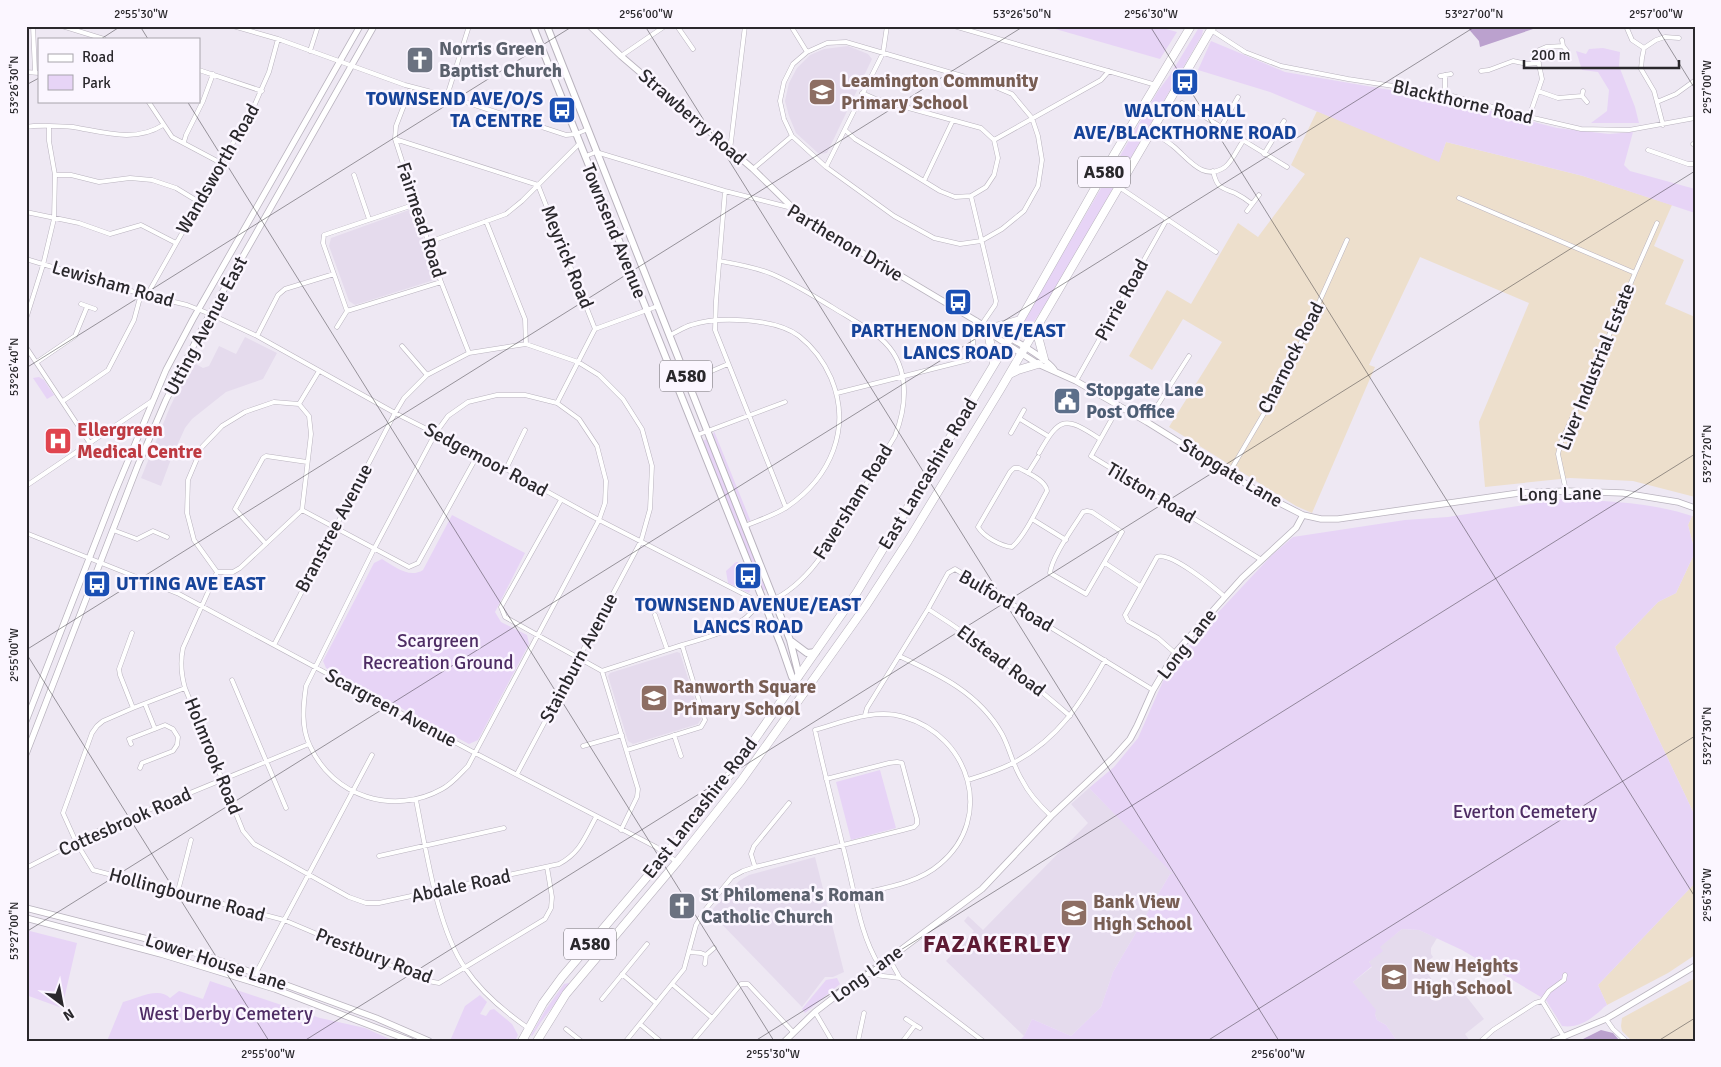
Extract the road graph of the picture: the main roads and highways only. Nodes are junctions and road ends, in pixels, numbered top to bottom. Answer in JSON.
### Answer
{"nodes":[{"id":1,"x":533,"y":26,"type":"edge"},
{"id":2,"x":546,"y":26,"type":"edge"},
{"id":3,"x":1190,"y":26,"type":"edge"},
{"id":4,"x":1210,"y":28,"type":"edge"},
{"id":5,"x":1020,"y":320,"type":"junction"},
{"id":6,"x":1036,"y":329,"type":"junction"},
{"id":7,"x":994,"y":363,"type":"junction"},
{"id":8,"x":1010,"y":374,"type":"junction"},
{"id":9,"x":790,"y":640,"type":"junction"},
{"id":10,"x":817,"y":652,"type":"junction"},
{"id":11,"x":814,"y":678,"type":"junction"},
{"id":12,"x":799,"y":680,"type":"junction"},
{"id":13,"x":802,"y":696,"type":"junction"},
{"id":14,"x":552,"y":1015,"type":"junction"},
{"id":15,"x":522,"y":1041,"type":"edge"},
{"id":16,"x":531,"y":1041,"type":"edge"},
{"id":17,"x":537,"y":1041,"type":"edge"}],
"edges":[{"from":1,"to":12,"type":"main road","name":"Townsend Avenue","number":"A580"},
{"from":2,"to":9,"type":"main road","name":"Townsend Avenue","number":"A580"},
{"from":3,"to":5,"type":"highway","number":"A580"},
{"from":4,"to":6,"type":"highway","number":"A580"},
{"from":5,"to":7,"type":"highway","name":"East Lancashire Road","number":"A580"},
{"from":5,"to":7,"type":"highway"},
{"from":6,"to":8,"type":"highway","name":"East Lancashire Road","number":"A580"},
{"from":6,"to":8,"type":"highway"},
{"from":7,"to":10,"type":"highway","name":"East Lancashire Road","number":"A580"},
{"from":8,"to":11,"type":"highway","name":"East Lancashire Road","number":"A580"},
{"from":9,"to":10,"type":"main road"},
{"from":9,"to":12,"type":"main road","name":"Townsend Avenue","number":"A580"},
{"from":10,"to":12,"type":"highway","name":"East Lancashire Road","number":"A580"},
{"from":11,"to":12,"type":"highway"},
{"from":11,"to":13,"type":"highway","name":"East Lancashire Road","number":"A580"},
{"from":12,"to":13,"type":"highway","number":"A580"},
{"from":12,"to":15,"type":"highway","name":"East Lancashire Road","number":"A580"},
{"from":13,"to":14,"type":"highway","name":"East Lancashire Road","number":"A580"},
{"from":14,"to":16,"type":"highway"},
{"from":14,"to":17,"type":"highway","name":"East Lancashire Road","number":"A580"}]}
